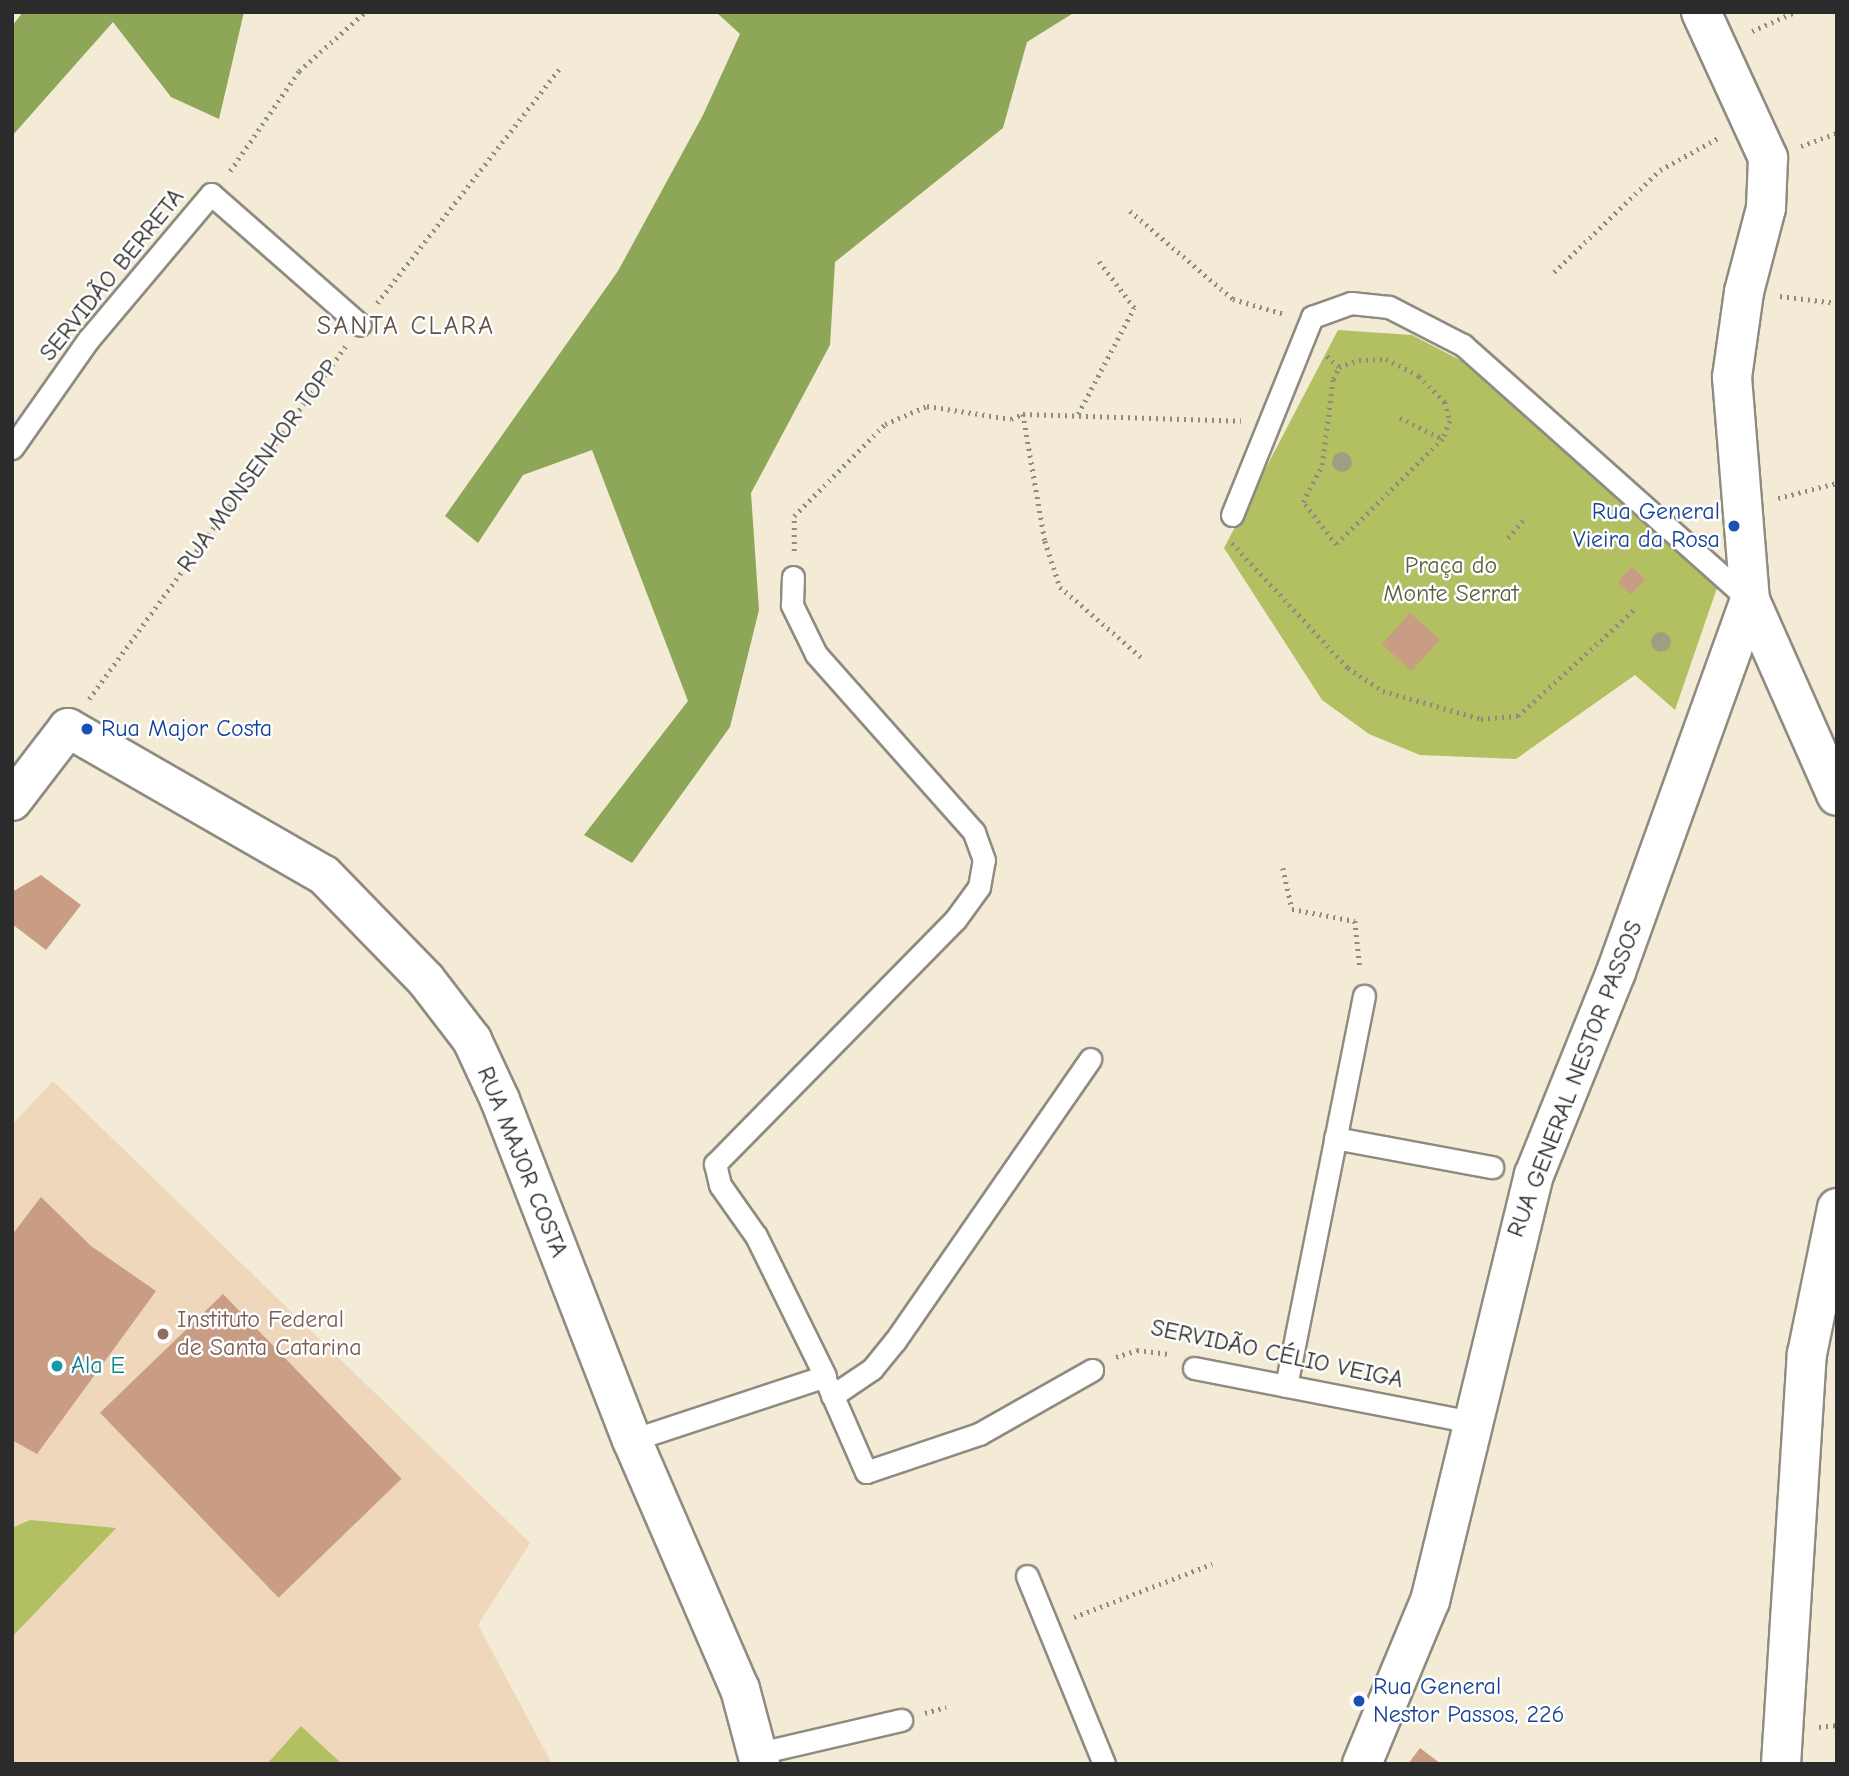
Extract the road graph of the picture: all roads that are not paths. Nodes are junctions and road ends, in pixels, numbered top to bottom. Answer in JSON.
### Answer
{"nodes":[{"id":1,"x":1708,"y":29,"type":"edge"},
{"id":2,"x":360,"y":325,"type":"road end"},
{"id":3,"x":12,"y":449,"type":"edge"},
{"id":4,"x":1233,"y":514,"type":"dead end"},
{"id":5,"x":793,"y":576,"type":"road end"},
{"id":6,"x":1750,"y":600,"type":"junction"},
{"id":7,"x":1837,"y":796,"type":"edge"},
{"id":8,"x":12,"y":801,"type":"edge"},
{"id":9,"x":1364,"y":996,"type":"road end"},
{"id":10,"x":1090,"y":1059,"type":"dead end"},
{"id":11,"x":1335,"y":1138,"type":"junction"},
{"id":12,"x":1492,"y":1167,"type":"dead end"},
{"id":13,"x":1835,"y":1222,"type":"edge"},
{"id":14,"x":1194,"y":1368,"type":"road end"},
{"id":15,"x":1092,"y":1370,"type":"road end"},
{"id":16,"x":829,"y":1386,"type":"junction"},
{"id":17,"x":1286,"y":1386,"type":"junction"},
{"id":18,"x":1471,"y":1422,"type":"junction"},
{"id":19,"x":632,"y":1440,"type":"junction"},
{"id":20,"x":1027,"y":1576,"type":"dead end"},
{"id":21,"x":901,"y":1720,"type":"dead end"},
{"id":22,"x":760,"y":1758,"type":"edge"},
{"id":23,"x":1104,"y":1764,"type":"edge"},
{"id":24,"x":1362,"y":1764,"type":"edge"},
{"id":25,"x":1782,"y":1764,"type":"edge"}],
"edges":[{"from":1,"to":6,"type":"street"},
{"from":2,"to":3,"type":"lane","name":"SERVIDÃO BERRETA"},
{"from":4,"to":6,"type":"lane"},
{"from":5,"to":16,"type":"lane"},
{"from":6,"to":7,"type":"street"},
{"from":6,"to":18,"type":"street","name":"RUA GENERAL NESTOR PASSOS"},
{"from":8,"to":19,"type":"street","name":"RUA MAJOR COSTA"},
{"from":9,"to":11,"type":"lane"},
{"from":10,"to":16,"type":"lane"},
{"from":11,"to":12,"type":"lane"},
{"from":11,"to":17,"type":"lane"},
{"from":13,"to":25,"type":"street"},
{"from":14,"to":17,"type":"lane","name":"SERVIDÃO CÉLIO VEIGA"},
{"from":15,"to":16,"type":"lane"},
{"from":16,"to":19,"type":"lane"},
{"from":17,"to":18,"type":"lane","name":"SERVIDÃO CÉLIO VEIGA"},
{"from":18,"to":24,"type":"street","name":"RUA GENERAL NESTOR PASSOS"},
{"from":19,"to":22,"type":"street","name":"RUA MAJOR COSTA"},
{"from":20,"to":23,"type":"lane"},
{"from":21,"to":22,"type":"lane"}]}
